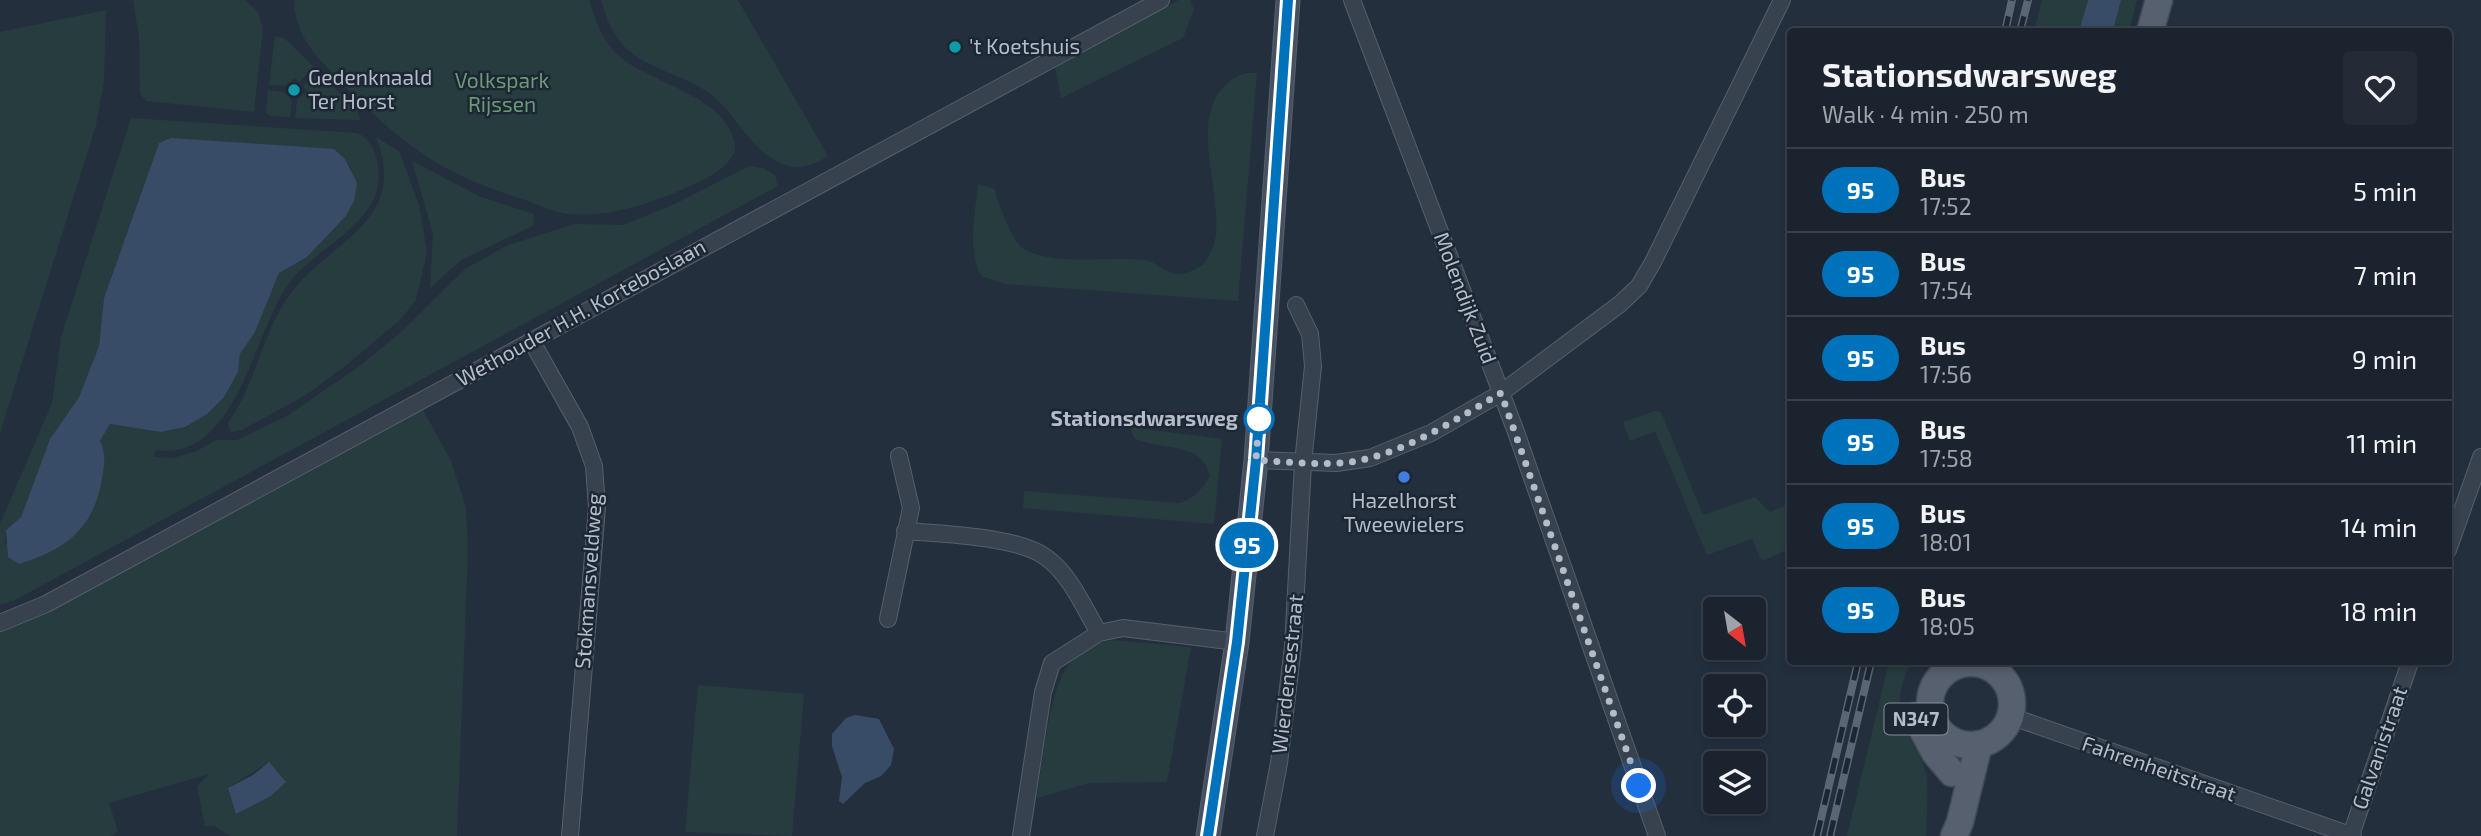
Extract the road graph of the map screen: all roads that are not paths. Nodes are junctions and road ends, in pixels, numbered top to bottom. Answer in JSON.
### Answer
{"nodes":[{"id":1,"x":1161,"y":0,"type":"edge"},
{"id":2,"x":1288,"y":0,"type":"edge"},
{"id":3,"x":1352,"y":0,"type":"edge"},
{"id":4,"x":1782,"y":0,"type":"edge"},
{"id":5,"x":2159,"y":0,"type":"edge"},
{"id":6,"x":2151,"y":28,"type":"edge"},
{"id":7,"x":1296,"y":305,"type":"dead end"},
{"id":8,"x":531,"y":340,"type":"junction"},
{"id":9,"x":1501,"y":393,"type":"junction"},
{"id":10,"x":899,"y":456,"type":"dead end"},
{"id":11,"x":2481,"y":457,"type":"edge"},
{"id":12,"x":1256,"y":460,"type":"junction"},
{"id":13,"x":1303,"y":463,"type":"junction"},
{"id":14,"x":905,"y":531,"type":"junction"},
{"id":15,"x":2452,"y":539,"type":"edge"},
{"id":16,"x":888,"y":619,"type":"dead end"},
{"id":17,"x":0,"y":623,"type":"edge"},
{"id":18,"x":1099,"y":633,"type":"junction"},
{"id":19,"x":1237,"y":642,"type":"junction"},
{"id":20,"x":1932,"y":665,"type":"edge"},
{"id":21,"x":1958,"y":665,"type":"edge"},
{"id":22,"x":1985,"y":665,"type":"edge"},
{"id":23,"x":2409,"y":665,"type":"edge"},
{"id":24,"x":2010,"y":716,"type":"junction"},
{"id":25,"x":1966,"y":742,"type":"junction"},
{"id":26,"x":1952,"y":773,"type":"junction"},
{"id":27,"x":2306,"y":828,"type":"edge"},
{"id":28,"x":570,"y":836,"type":"edge"},
{"id":29,"x":1021,"y":836,"type":"edge"},
{"id":30,"x":1208,"y":836,"type":"edge"},
{"id":31,"x":1265,"y":836,"type":"edge"},
{"id":32,"x":1657,"y":836,"type":"edge"},
{"id":33,"x":1951,"y":836,"type":"edge"},
{"id":34,"x":2352,"y":836,"type":"edge"}],
"edges":[{"from":1,"to":8,"type":"street","name":"Wethouder H.H. Korteboslaan"},
{"from":2,"to":12,"type":"main road"},
{"from":3,"to":9,"type":"street","name":"Molendijk Zuid"},
{"from":4,"to":9,"type":"street"},
{"from":5,"to":6,"type":"main road"},
{"from":7,"to":13,"type":"street","name":"Wierdensestraat"},
{"from":8,"to":17,"type":"street","name":"Wethouder H.H. Korteboslaan"},
{"from":8,"to":28,"type":"street","name":"Stokmansveldweg"},
{"from":9,"to":13,"type":"street"},
{"from":9,"to":32,"type":"street","name":"Molendijk Zuid"},
{"from":10,"to":14,"type":"street"},
{"from":11,"to":15,"type":"street"},
{"from":12,"to":13,"type":"street"},
{"from":12,"to":19,"type":"main road"},
{"from":13,"to":31,"type":"street","name":"Wierdensestraat"},
{"from":14,"to":16,"type":"street"},
{"from":14,"to":18,"type":"street"},
{"from":18,"to":19,"type":"street"},
{"from":18,"to":29,"type":"street"},
{"from":19,"to":30,"type":"main road"},
{"from":20,"to":26,"type":"main road","number":"N347"},
{"from":21,"to":25,"type":"main road","number":"N347"},
{"from":22,"to":24,"type":"main road","number":"N347"},
{"from":23,"to":34,"type":"street","name":"Galvanistraat"},
{"from":24,"to":25,"type":"main road"},
{"from":24,"to":27,"type":"street","name":"Fahrenheitstraat"},
{"from":25,"to":26,"type":"main road","number":"N347"},
{"from":25,"to":33,"type":"main road","number":"N347"},
{"from":26,"to":33,"type":"main road","number":"N347"},
{"from":27,"to":34,"type":"street","name":"Fahrenheitstraat"}]}
